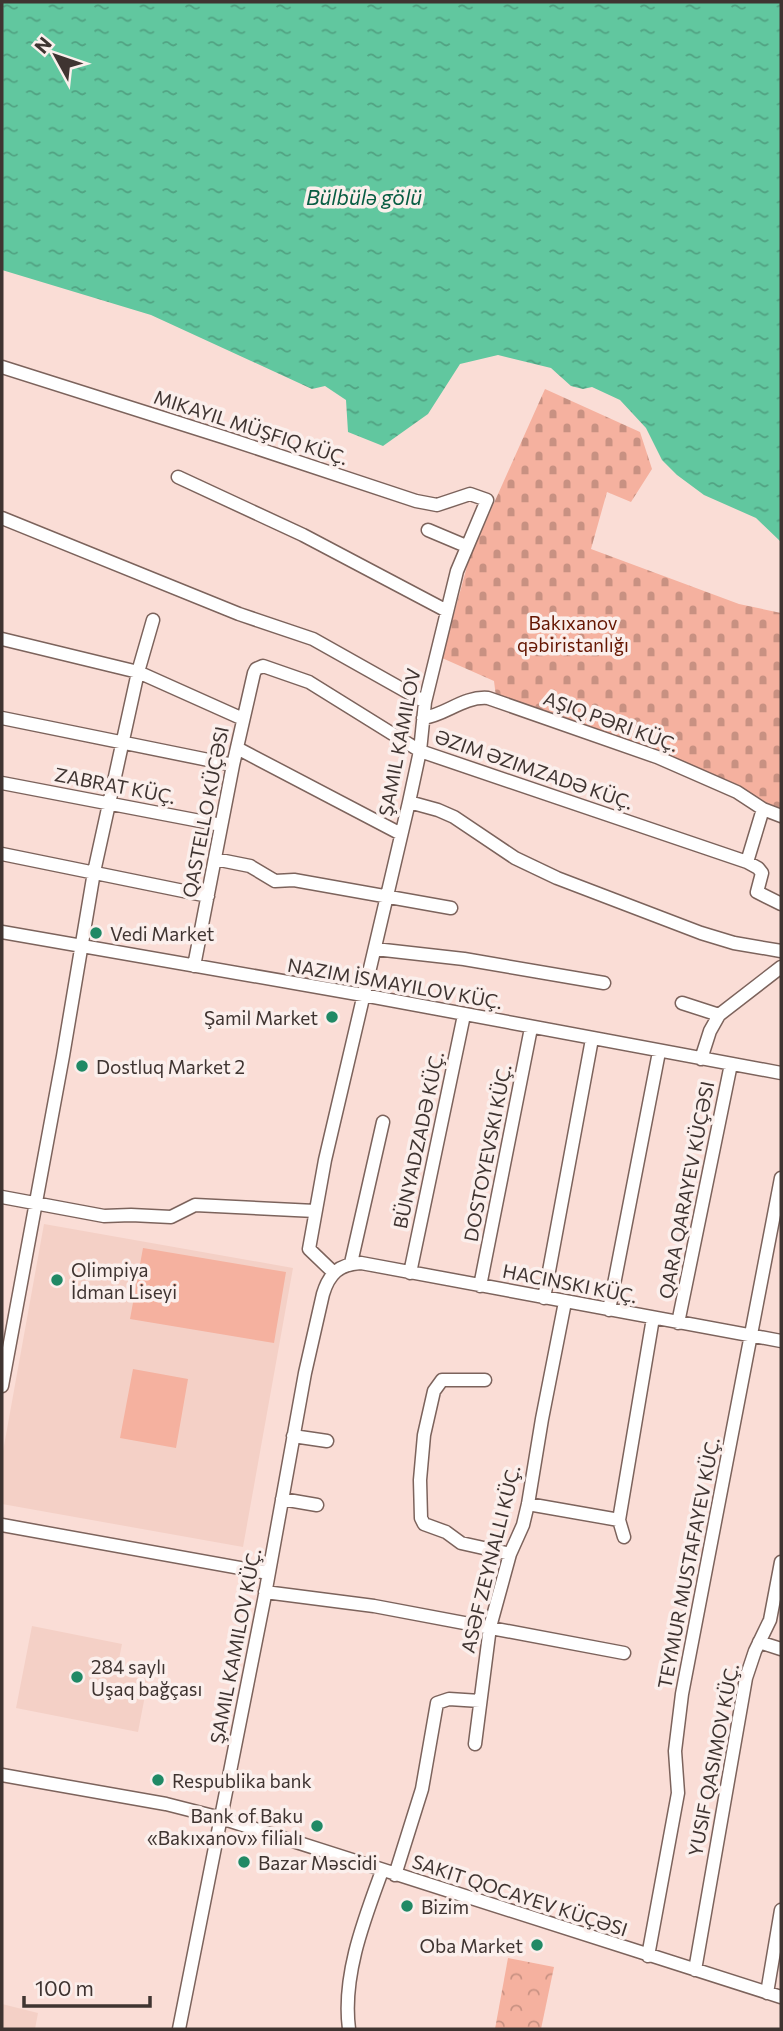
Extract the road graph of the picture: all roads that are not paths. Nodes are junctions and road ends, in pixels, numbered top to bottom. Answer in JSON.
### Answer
{"nodes":[{"id":1,"x":2,"y":367,"type":"edge"},
{"id":2,"x":177,"y":477,"type":"dead end"},
{"id":3,"x":2,"y":518,"type":"edge"},
{"id":4,"x":428,"y":530,"type":"dead end"},
{"id":5,"x":466,"y":546,"type":"junction"},
{"id":6,"x":447,"y":611,"type":"junction"},
{"id":7,"x":153,"y":620,"type":"dead end"},
{"id":8,"x":2,"y":639,"type":"edge"},
{"id":9,"x":259,"y":666,"type":"joint"},
{"id":10,"x":138,"y":672,"type":"junction"},
{"id":11,"x":425,"y":702,"type":"junction"},
{"id":12,"x":2,"y":718,"type":"edge"},
{"id":13,"x":243,"y":719,"type":"junction"},
{"id":14,"x":423,"y":719,"type":"junction"},
{"id":15,"x":122,"y":742,"type":"junction"},
{"id":16,"x":237,"y":748,"type":"junction"},
{"id":17,"x":419,"y":751,"type":"junction"},
{"id":18,"x":233,"y":765,"type":"junction"},
{"id":19,"x":2,"y":783,"type":"edge"},
{"id":20,"x":108,"y":802,"type":"junction"},
{"id":21,"x":409,"y":802,"type":"junction"},
{"id":22,"x":763,"y":809,"type":"junction"},
{"id":23,"x":781,"y":816,"type":"edge"},
{"id":24,"x":221,"y":825,"type":"junction"},
{"id":25,"x":401,"y":834,"type":"junction"},
{"id":26,"x":2,"y":854,"type":"edge"},
{"id":27,"x":215,"y":859,"type":"junction"},
{"id":28,"x":747,"y":862,"type":"junction"},
{"id":29,"x":94,"y":872,"type":"junction"},
{"id":30,"x":208,"y":896,"type":"junction"},
{"id":31,"x":385,"y":898,"type":"junction"},
{"id":32,"x":781,"y":904,"type":"edge"},
{"id":33,"x":451,"y":908,"type":"dead end"},
{"id":34,"x":2,"y":932,"type":"edge"},
{"id":35,"x":82,"y":947,"type":"junction"},
{"id":36,"x":375,"y":949,"type":"junction"},
{"id":37,"x":781,"y":951,"type":"edge"},
{"id":38,"x":194,"y":966,"type":"junction"},
{"id":39,"x":781,"y":967,"type":"edge"},
{"id":40,"x":604,"y":983,"type":"dead end"},
{"id":41,"x":363,"y":995,"type":"junction"},
{"id":42,"x":682,"y":1003,"type":"dead end"},
{"id":43,"x":464,"y":1015,"type":"junction"},
{"id":44,"x":719,"y":1015,"type":"junction"},
{"id":45,"x":531,"y":1028,"type":"junction"},
{"id":46,"x":592,"y":1039,"type":"junction"},
{"id":47,"x":659,"y":1052,"type":"junction"},
{"id":48,"x":701,"y":1059,"type":"junction"},
{"id":49,"x":731,"y":1064,"type":"junction"},
{"id":50,"x":781,"y":1073,"type":"edge"},
{"id":51,"x":383,"y":1122,"type":"dead end"},
{"id":52,"x":781,"y":1178,"type":"edge"},
{"id":53,"x":780,"y":1193,"type":"edge"},
{"id":54,"x":2,"y":1197,"type":"edge"},
{"id":55,"x":36,"y":1203,"type":"junction"},
{"id":56,"x":315,"y":1211,"type":"junction"},
{"id":57,"x":777,"y":1225,"type":"edge"},
{"id":58,"x":351,"y":1263,"type":"junction"},
{"id":59,"x":333,"y":1272,"type":"junction"},
{"id":60,"x":410,"y":1273,"type":"junction"},
{"id":61,"x":480,"y":1286,"type":"junction"},
{"id":62,"x":544,"y":1298,"type":"junction"},
{"id":63,"x":565,"y":1302,"type":"junction"},
{"id":64,"x":609,"y":1310,"type":"junction"},
{"id":65,"x":653,"y":1318,"type":"junction"},
{"id":66,"x":678,"y":1323,"type":"junction"},
{"id":67,"x":751,"y":1336,"type":"junction"},
{"id":68,"x":781,"y":1341,"type":"edge"},
{"id":69,"x":485,"y":1380,"type":"dead end"},
{"id":70,"x":2,"y":1386,"type":"edge"},
{"id":71,"x":293,"y":1436,"type":"junction"},
{"id":72,"x":327,"y":1441,"type":"dead end"},
{"id":73,"x":282,"y":1499,"type":"junction"},
{"id":74,"x":528,"y":1504,"type":"junction"},
{"id":75,"x":317,"y":1505,"type":"dead end"},
{"id":76,"x":619,"y":1520,"type":"junction"},
{"id":77,"x":2,"y":1525,"type":"edge"},
{"id":78,"x":624,"y":1537,"type":"dead end"},
{"id":79,"x":510,"y":1554,"type":"junction"},
{"id":80,"x":781,"y":1562,"type":"edge"},
{"id":81,"x":268,"y":1573,"type":"junction"},
{"id":82,"x":265,"y":1592,"type":"junction"},
{"id":83,"x":490,"y":1628,"type":"junction"},
{"id":84,"x":759,"y":1642,"type":"junction"},
{"id":85,"x":781,"y":1649,"type":"edge"},
{"id":86,"x":624,"y":1653,"type":"dead end"},
{"id":87,"x":480,"y":1701,"type":"junction"},
{"id":88,"x":475,"y":1744,"type":"dead end"},
{"id":89,"x":2,"y":1774,"type":"edge"},
{"id":90,"x":221,"y":1818,"type":"junction"},
{"id":91,"x":388,"y":1873,"type":"junction"},
{"id":92,"x":781,"y":1910,"type":"edge"},
{"id":93,"x":648,"y":1956,"type":"junction"},
{"id":94,"x":695,"y":1970,"type":"junction"},
{"id":95,"x":767,"y":1993,"type":"junction"},
{"id":96,"x":781,"y":1997,"type":"edge"},
{"id":97,"x":179,"y":2029,"type":"edge"},
{"id":98,"x":349,"y":2029,"type":"edge"}],
"edges":[{"from":1,"to":5,"type":"street","name":"ŞAMIL KAMILOV"},
{"from":2,"to":6,"type":"street"},
{"from":3,"to":11,"type":"street","name":"ƏZIM ƏZIMZADƏ KÜÇ."},
{"from":4,"to":5,"type":"street"},
{"from":5,"to":6,"type":"street","name":"ŞAMIL KAMILOV"},
{"from":6,"to":11,"type":"street","name":"ŞAMIL KAMILOV"},
{"from":7,"to":10,"type":"street"},
{"from":8,"to":10,"type":"street"},
{"from":9,"to":13,"type":"street","name":"QASTELLO KÜÇƏSI"},
{"from":9,"to":17,"type":"street","name":"ƏZIM ƏZIMZADƏ KÜÇ."},
{"from":10,"to":13,"type":"street"},
{"from":10,"to":15,"type":"street"},
{"from":11,"to":14,"type":"street","name":"ŞAMIL KAMILOV"},
{"from":12,"to":15,"type":"street"},
{"from":13,"to":16,"type":"street","name":"QASTELLO KÜÇƏSI"},
{"from":14,"to":17,"type":"street","name":"ŞAMIL KAMILOV"},
{"from":14,"to":22,"type":"street"},
{"from":15,"to":18,"type":"street"},
{"from":15,"to":20,"type":"street"},
{"from":16,"to":18,"type":"street","name":"QASTELLO KÜÇƏSI"},
{"from":16,"to":25,"type":"street"},
{"from":17,"to":21,"type":"street","name":"ŞAMIL KAMILOV"},
{"from":17,"to":28,"type":"street","name":"ƏZIM ƏZIMZADƏ KÜÇ."},
{"from":18,"to":24,"type":"street","name":"QASTELLO KÜÇƏSI"},
{"from":19,"to":20,"type":"street","name":"ZABRAT KÜÇ."},
{"from":20,"to":24,"type":"street","name":"ZABRAT KÜÇ."},
{"from":20,"to":29,"type":"street"},
{"from":21,"to":25,"type":"street","name":"ŞAMIL KAMILOV"},
{"from":21,"to":37,"type":"street"},
{"from":22,"to":23,"type":"street"},
{"from":22,"to":28,"type":"street"},
{"from":24,"to":27,"type":"street","name":"QASTELLO KÜÇƏSI"},
{"from":25,"to":31,"type":"street","name":"ŞAMIL KAMILOV"},
{"from":26,"to":29,"type":"street"},
{"from":27,"to":30,"type":"street","name":"QASTELLO KÜÇƏSI"},
{"from":27,"to":31,"type":"street"},
{"from":28,"to":32,"type":"street"},
{"from":29,"to":30,"type":"street"},
{"from":29,"to":35,"type":"street"},
{"from":30,"to":38,"type":"street","name":"QASTELLO KÜÇƏSI"},
{"from":31,"to":33,"type":"street"},
{"from":31,"to":36,"type":"street","name":"ŞAMIL KAMILOV"},
{"from":34,"to":35,"type":"street"},
{"from":35,"to":38,"type":"street"},
{"from":35,"to":55,"type":"street"},
{"from":36,"to":40,"type":"street"},
{"from":36,"to":41,"type":"street","name":"ŞAMIL KAMILOV"},
{"from":38,"to":41,"type":"street"},
{"from":39,"to":44,"type":"street"},
{"from":41,"to":43,"type":"street"},
{"from":41,"to":56,"type":"street"},
{"from":42,"to":44,"type":"street"},
{"from":43,"to":45,"type":"street"},
{"from":43,"to":60,"type":"street","name":"BÜNYADZADƏ KÜÇ."},
{"from":44,"to":48,"type":"street"},
{"from":45,"to":46,"type":"street"},
{"from":45,"to":61,"type":"street","name":"DOSTOYEVSKI KÜÇ."},
{"from":46,"to":47,"type":"street"},
{"from":46,"to":62,"type":"street"},
{"from":47,"to":48,"type":"street"},
{"from":47,"to":64,"type":"street"},
{"from":48,"to":49,"type":"street"},
{"from":49,"to":50,"type":"street"},
{"from":49,"to":66,"type":"street","name":"QARA QARAYEV KÜÇƏSI"},
{"from":51,"to":58,"type":"street"},
{"from":52,"to":53,"type":"street","name":"TEYMUR MUSTAFAYEV KÜÇ."},
{"from":53,"to":57,"type":"street","name":"TEYMUR MUSTAFAYEV KÜÇ."},
{"from":54,"to":55,"type":"street"},
{"from":55,"to":56,"type":"street"},
{"from":55,"to":70,"type":"street"},
{"from":56,"to":59,"type":"street"},
{"from":57,"to":67,"type":"street","name":"TEYMUR MUSTAFAYEV KÜÇ."},
{"from":58,"to":59,"type":"street"},
{"from":58,"to":60,"type":"street"},
{"from":59,"to":71,"type":"street","name":"ŞAMIL KAMILOV KÜÇ."},
{"from":60,"to":61,"type":"street"},
{"from":61,"to":62,"type":"street"},
{"from":62,"to":63,"type":"street"},
{"from":63,"to":64,"type":"street"},
{"from":63,"to":74,"type":"street"},
{"from":64,"to":65,"type":"street"},
{"from":65,"to":66,"type":"street"},
{"from":65,"to":76,"type":"street"},
{"from":66,"to":67,"type":"street"},
{"from":67,"to":68,"type":"street"},
{"from":67,"to":93,"type":"street","name":"TEYMUR MUSTAFAYEV KÜÇ."},
{"from":69,"to":79,"type":"street"},
{"from":71,"to":72,"type":"street"},
{"from":71,"to":73,"type":"street","name":"ŞAMIL KAMILOV KÜÇ."},
{"from":73,"to":75,"type":"street"},
{"from":73,"to":81,"type":"street","name":"ŞAMIL KAMILOV KÜÇ."},
{"from":74,"to":76,"type":"street"},
{"from":74,"to":79,"type":"street"},
{"from":76,"to":78,"type":"street"},
{"from":77,"to":81,"type":"street"},
{"from":79,"to":83,"type":"street"},
{"from":80,"to":84,"type":"street"},
{"from":81,"to":82,"type":"street","name":"ŞAMIL KAMILOV KÜÇ."},
{"from":82,"to":83,"type":"street"},
{"from":82,"to":90,"type":"street","name":"ŞAMIL KAMILOV KÜÇ."},
{"from":83,"to":86,"type":"street"},
{"from":83,"to":87,"type":"street"},
{"from":84,"to":85,"type":"street"},
{"from":84,"to":94,"type":"street"},
{"from":87,"to":88,"type":"street"},
{"from":87,"to":91,"type":"street"},
{"from":89,"to":90,"type":"street","name":"SAKIT QOCAYEV KÜÇƏSI"},
{"from":90,"to":91,"type":"street","name":"SAKIT QOCAYEV KÜÇƏSI"},
{"from":90,"to":97,"type":"street","name":"ŞAMIL KAMILOV KÜÇ."},
{"from":91,"to":93,"type":"street","name":"SAKIT QOCAYEV KÜÇƏSI"},
{"from":91,"to":98,"type":"street"},
{"from":92,"to":95,"type":"street"},
{"from":93,"to":94,"type":"street","name":"SAKIT QOCAYEV KÜÇƏSI"},
{"from":94,"to":95,"type":"street","name":"SAKIT QOCAYEV KÜÇƏSI"},
{"from":95,"to":96,"type":"street","name":"SAKIT QOCAYEV KÜÇƏSI"}]}
